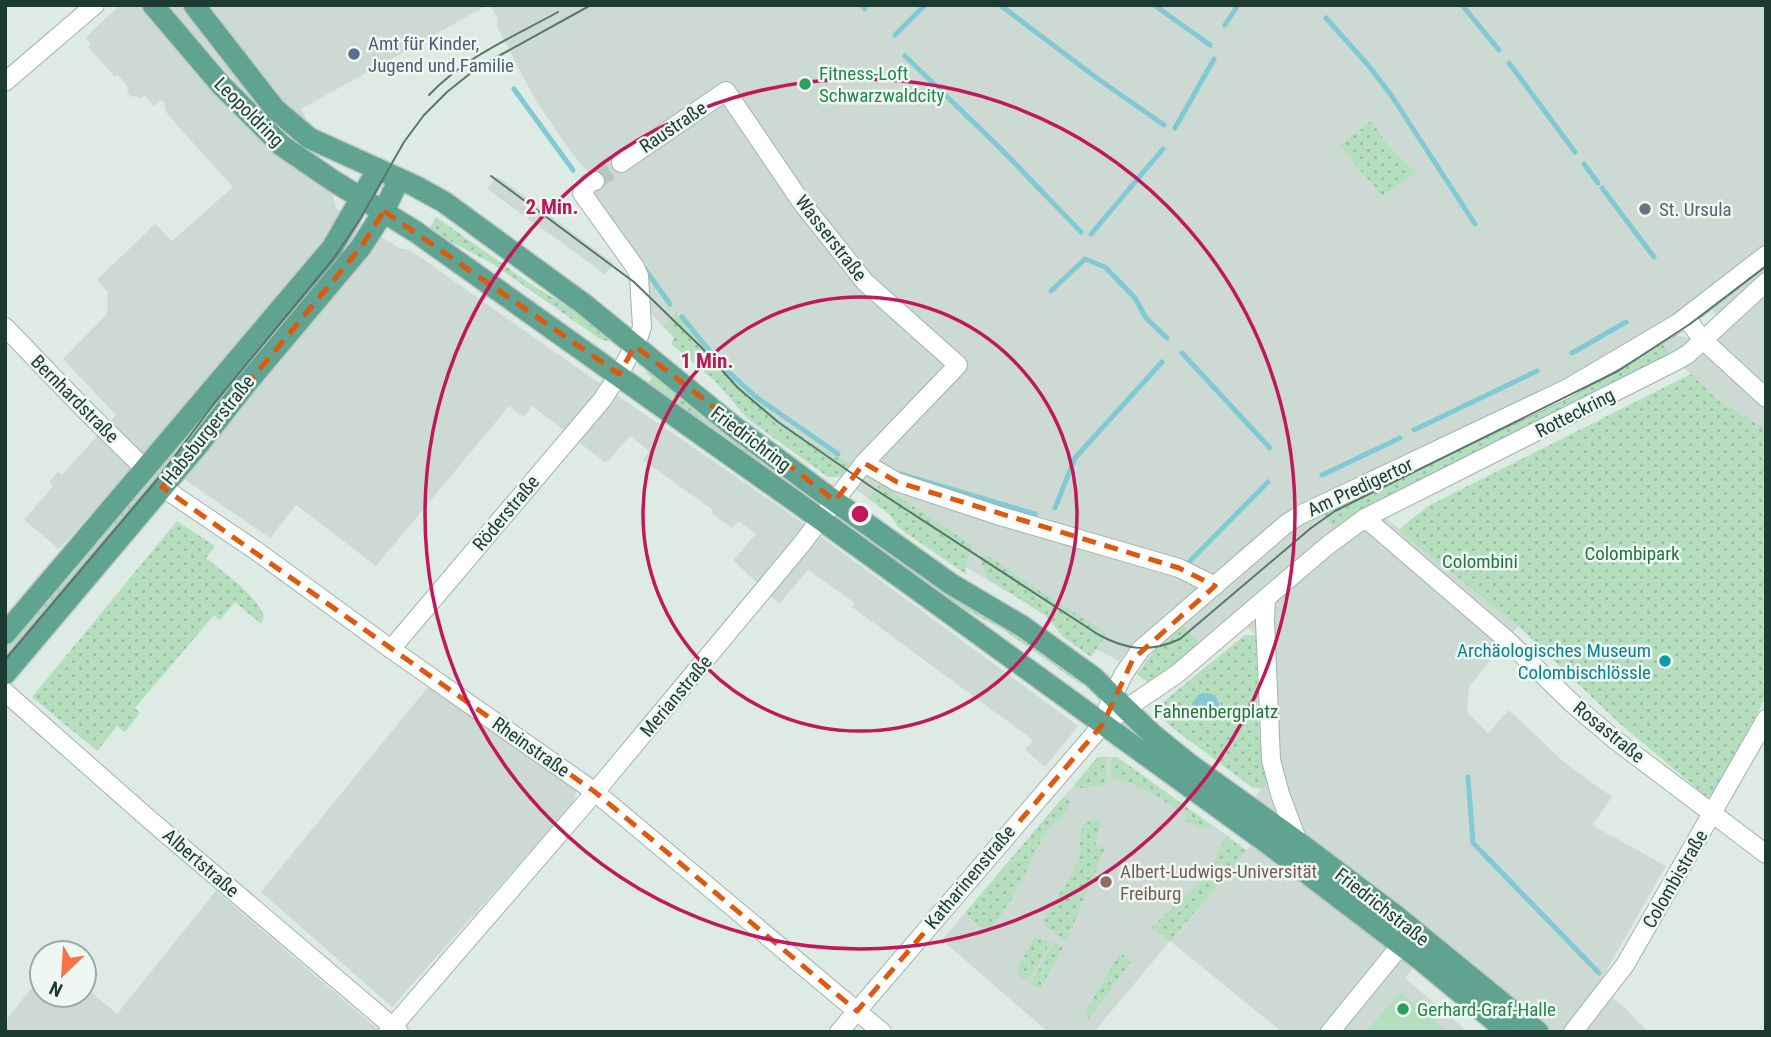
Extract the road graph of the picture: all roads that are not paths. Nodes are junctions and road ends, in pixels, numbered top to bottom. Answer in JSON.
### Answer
{"nodes":[{"id":1,"x":95,"y":5,"type":"edge"},
{"id":2,"x":153,"y":5,"type":"edge"},
{"id":3,"x":194,"y":5,"type":"edge"},
{"id":4,"x":5,"y":82,"type":"edge"},
{"id":5,"x":726,"y":91,"type":"joint"},
{"id":6,"x":621,"y":163,"type":"tunnel mouth"},
{"id":7,"x":378,"y":169,"type":"junction"},
{"id":8,"x":400,"y":179,"type":"junction"},
{"id":9,"x":596,"y":181,"type":"tunnel mouth"},
{"id":10,"x":363,"y":198,"type":"junction"},
{"id":11,"x":384,"y":211,"type":"junction"},
{"id":12,"x":1766,"y":255,"type":"edge"},
{"id":13,"x":1766,"y":282,"type":"edge"},
{"id":14,"x":1686,"y":318,"type":"junction"},
{"id":15,"x":5,"y":327,"type":"edge"},
{"id":16,"x":1703,"y":340,"type":"junction"},
{"id":17,"x":635,"y":346,"type":"junction"},
{"id":18,"x":958,"y":365,"type":"joint"},
{"id":19,"x":619,"y":374,"type":"junction"},
{"id":20,"x":1766,"y":398,"type":"edge"},
{"id":21,"x":1421,"y":458,"type":"joint"},
{"id":22,"x":864,"y":463,"type":"junction"},
{"id":23,"x":145,"y":469,"type":"junction"},
{"id":24,"x":162,"y":487,"type":"junction"},
{"id":25,"x":835,"y":501,"type":"junction"},
{"id":26,"x":1365,"y":518,"type":"junction"},
{"id":27,"x":821,"y":520,"type":"junction"},
{"id":28,"x":1215,"y":586,"type":"junction"},
{"id":29,"x":1266,"y":598,"type":"junction"},
{"id":30,"x":5,"y":634,"type":"edge"},
{"id":31,"x":391,"y":649,"type":"junction"},
{"id":32,"x":5,"y":674,"type":"edge"},
{"id":33,"x":5,"y":692,"type":"edge"},
{"id":34,"x":1119,"y":701,"type":"junction"},
{"id":35,"x":1766,"y":719,"type":"edge"},
{"id":36,"x":1103,"y":724,"type":"junction"},
{"id":37,"x":596,"y":792,"type":"junction"},
{"id":38,"x":1713,"y":813,"type":"junction"},
{"id":39,"x":1298,"y":842,"type":"junction"},
{"id":40,"x":1766,"y":854,"type":"edge"},
{"id":41,"x":1401,"y":945,"type":"junction"},
{"id":42,"x":857,"y":1011,"type":"junction"},
{"id":43,"x":393,"y":1030,"type":"edge"},
{"id":44,"x":839,"y":1032,"type":"edge"},
{"id":45,"x":881,"y":1032,"type":"edge"},
{"id":46,"x":1330,"y":1032,"type":"edge"},
{"id":47,"x":1508,"y":1032,"type":"edge"},
{"id":48,"x":1538,"y":1032,"type":"edge"},
{"id":49,"x":1573,"y":1032,"type":"edge"}],
"edges":[{"from":1,"to":4,"type":"street"},
{"from":2,"to":10,"type":"main road","name":"Leopoldring"},
{"from":3,"to":7,"type":"main road","name":"Leopoldring"},
{"from":5,"to":6,"type":"street","name":"Raustraße"},
{"from":5,"to":18,"type":"street","name":"Wasserstraße"},
{"from":7,"to":8,"type":"main road","name":"Friedrichring"},
{"from":7,"to":10,"type":"main road","name":"Habsburgerstraße"},
{"from":8,"to":11,"type":"main road","name":"Habsburgerstraße"},
{"from":8,"to":17,"type":"main road","name":"Friedrichring"},
{"from":9,"to":17,"type":"street"},
{"from":10,"to":11,"type":"main road","name":"Friedrichring"},
{"from":10,"to":23,"type":"main road","name":"Habsburgerstraße"},
{"from":11,"to":19,"type":"main road","name":"Friedrichring"},
{"from":11,"to":24,"type":"main road","name":"Habsburgerstraße"},
{"from":12,"to":14,"type":"street","name":"Rotteckring"},
{"from":13,"to":16,"type":"street","name":"Rotteckring"},
{"from":14,"to":16,"type":"street"},
{"from":14,"to":21,"type":"street","name":"Rotteckring"},
{"from":15,"to":23,"type":"street","name":"Bernhardstraße"},
{"from":16,"to":20,"type":"street"},
{"from":16,"to":26,"type":"street","name":"Rotteckring"},
{"from":17,"to":19,"type":"street"},
{"from":17,"to":25,"type":"main road","name":"Friedrichring"},
{"from":18,"to":22,"type":"street","name":"Merianstraße"},
{"from":19,"to":27,"type":"main road","name":"Friedrichring"},
{"from":19,"to":31,"type":"street","name":"Röderstraße"},
{"from":21,"to":28,"type":"street","name":"Am Predigertor"},
{"from":22,"to":25,"type":"street","name":"Merianstraße"},
{"from":22,"to":28,"type":"street"},
{"from":23,"to":30,"type":"main road","name":"Habsburgerstraße"},
{"from":24,"to":31,"type":"street","name":"Rheinstraße"},
{"from":24,"to":32,"type":"main road","name":"Habsburgerstraße"},
{"from":25,"to":27,"type":"street","name":"Merianstraße"},
{"from":25,"to":34,"type":"main road","name":"Friedrichring"},
{"from":26,"to":29,"type":"street"},
{"from":26,"to":38,"type":"street","name":"Rosastraße"},
{"from":27,"to":36,"type":"main road","name":"Friedrichring"},
{"from":27,"to":37,"type":"street","name":"Merianstraße"},
{"from":28,"to":34,"type":"street"},
{"from":29,"to":34,"type":"street"},
{"from":29,"to":39,"type":"street"},
{"from":31,"to":37,"type":"street","name":"Rheinstraße"},
{"from":33,"to":43,"type":"street","name":"Albertstraße"},
{"from":34,"to":36,"type":"street"},
{"from":34,"to":39,"type":"main road","name":"Friedrichstraße"},
{"from":35,"to":38,"type":"street","name":"Colombistraße"},
{"from":36,"to":41,"type":"main road","name":"Friedrichstraße"},
{"from":36,"to":42,"type":"street","name":"Katharinenstraße"},
{"from":37,"to":42,"type":"street","name":"Rheinstraße"},
{"from":37,"to":43,"type":"street","name":"Merianstraße"},
{"from":38,"to":40,"type":"street","name":"Rosastraße"},
{"from":38,"to":49,"type":"street","name":"Colombistraße"},
{"from":39,"to":48,"type":"main road","name":"Friedrichstraße"},
{"from":41,"to":46,"type":"street"},
{"from":41,"to":47,"type":"main road","name":"Friedrichstraße"},
{"from":42,"to":44,"type":"street","name":"Katharinenstraße"},
{"from":42,"to":45,"type":"street","name":"Rheinstraße"}]}
